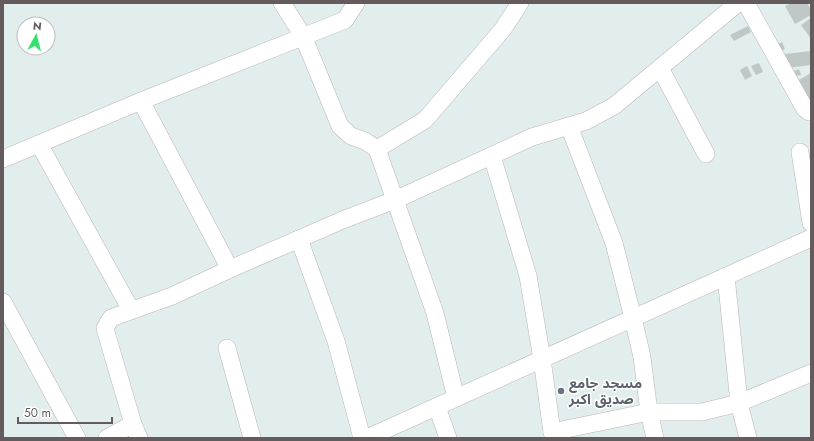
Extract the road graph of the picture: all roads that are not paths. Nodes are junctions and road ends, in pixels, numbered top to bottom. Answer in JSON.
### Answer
{"nodes":[{"id":1,"x":282,"y":3,"type":"edge"},
{"id":2,"x":356,"y":3,"type":"edge"},
{"id":3,"x":520,"y":3,"type":"edge"},
{"id":4,"x":738,"y":3,"type":"edge"},
{"id":5,"x":746,"y":3,"type":"edge"},
{"id":6,"x":303,"y":36,"type":"junction"},
{"id":7,"x":660,"y":68,"type":"junction"},
{"id":8,"x":141,"y":100,"type":"junction"},
{"id":9,"x":811,"y":112,"type":"edge"},
{"id":10,"x":569,"y":126,"type":"junction"},
{"id":11,"x":39,"y":144,"type":"junction"},
{"id":12,"x":377,"y":149,"type":"junction"},
{"id":13,"x":800,"y":152,"type":"dead end"},
{"id":14,"x":706,"y":154,"type":"dead end"},
{"id":15,"x":492,"y":156,"type":"junction"},
{"id":16,"x":3,"y":159,"type":"edge"},
{"id":17,"x":396,"y":200,"type":"junction"},
{"id":18,"x":811,"y":223,"type":"edge"},
{"id":19,"x":811,"y":238,"type":"edge"},
{"id":20,"x":299,"y":239,"type":"junction"},
{"id":21,"x":230,"y":269,"type":"junction"},
{"id":22,"x":726,"y":276,"type":"junction"},
{"id":23,"x":3,"y":302,"type":"edge"},
{"id":24,"x":131,"y":310,"type":"junction"},
{"id":25,"x":633,"y":318,"type":"junction"},
{"id":26,"x":227,"y":348,"type":"dead end"},
{"id":27,"x":542,"y":359,"type":"junction"},
{"id":28,"x":811,"y":373,"type":"edge"},
{"id":29,"x":456,"y":398,"type":"junction"},
{"id":30,"x":739,"y":403,"type":"junction"},
{"id":31,"x":437,"y":407,"type":"junction"},
{"id":32,"x":649,"y":412,"type":"junction"},
{"id":33,"x":136,"y":431,"type":"edge"},
{"id":34,"x":554,"y":435,"type":"edge"},
{"id":35,"x":77,"y":438,"type":"edge"},
{"id":36,"x":107,"y":438,"type":"edge"},
{"id":37,"x":252,"y":438,"type":"edge"},
{"id":38,"x":362,"y":438,"type":"edge"},
{"id":39,"x":367,"y":438,"type":"edge"},
{"id":40,"x":448,"y":438,"type":"edge"},
{"id":41,"x":655,"y":438,"type":"edge"},
{"id":42,"x":748,"y":438,"type":"edge"}],
"edges":[{"from":1,"to":6,"type":"street"},
{"from":2,"to":6,"type":"street"},
{"from":3,"to":12,"type":"street"},
{"from":4,"to":7,"type":"street"},
{"from":5,"to":9,"type":"street"},
{"from":6,"to":8,"type":"street"},
{"from":6,"to":12,"type":"street"},
{"from":7,"to":10,"type":"street"},
{"from":7,"to":14,"type":"street"},
{"from":8,"to":11,"type":"street"},
{"from":8,"to":21,"type":"street"},
{"from":10,"to":15,"type":"street"},
{"from":10,"to":25,"type":"street"},
{"from":11,"to":16,"type":"street"},
{"from":11,"to":24,"type":"street"},
{"from":12,"to":17,"type":"street"},
{"from":13,"to":18,"type":"street"},
{"from":15,"to":17,"type":"street"},
{"from":15,"to":27,"type":"street"},
{"from":17,"to":20,"type":"street"},
{"from":17,"to":29,"type":"street"},
{"from":19,"to":22,"type":"street"},
{"from":20,"to":21,"type":"street"},
{"from":20,"to":38,"type":"street"},
{"from":21,"to":24,"type":"street"},
{"from":22,"to":25,"type":"street"},
{"from":22,"to":30,"type":"street"},
{"from":23,"to":35,"type":"street"},
{"from":24,"to":33,"type":"street"},
{"from":25,"to":27,"type":"street"},
{"from":25,"to":32,"type":"street"},
{"from":26,"to":37,"type":"street"},
{"from":27,"to":29,"type":"street"},
{"from":27,"to":34,"type":"street"},
{"from":28,"to":30,"type":"street"},
{"from":29,"to":31,"type":"street"},
{"from":30,"to":32,"type":"street"},
{"from":30,"to":42,"type":"street"},
{"from":31,"to":39,"type":"street"},
{"from":31,"to":40,"type":"street"},
{"from":32,"to":34,"type":"street"},
{"from":32,"to":41,"type":"street"},
{"from":33,"to":36,"type":"street"}]}
